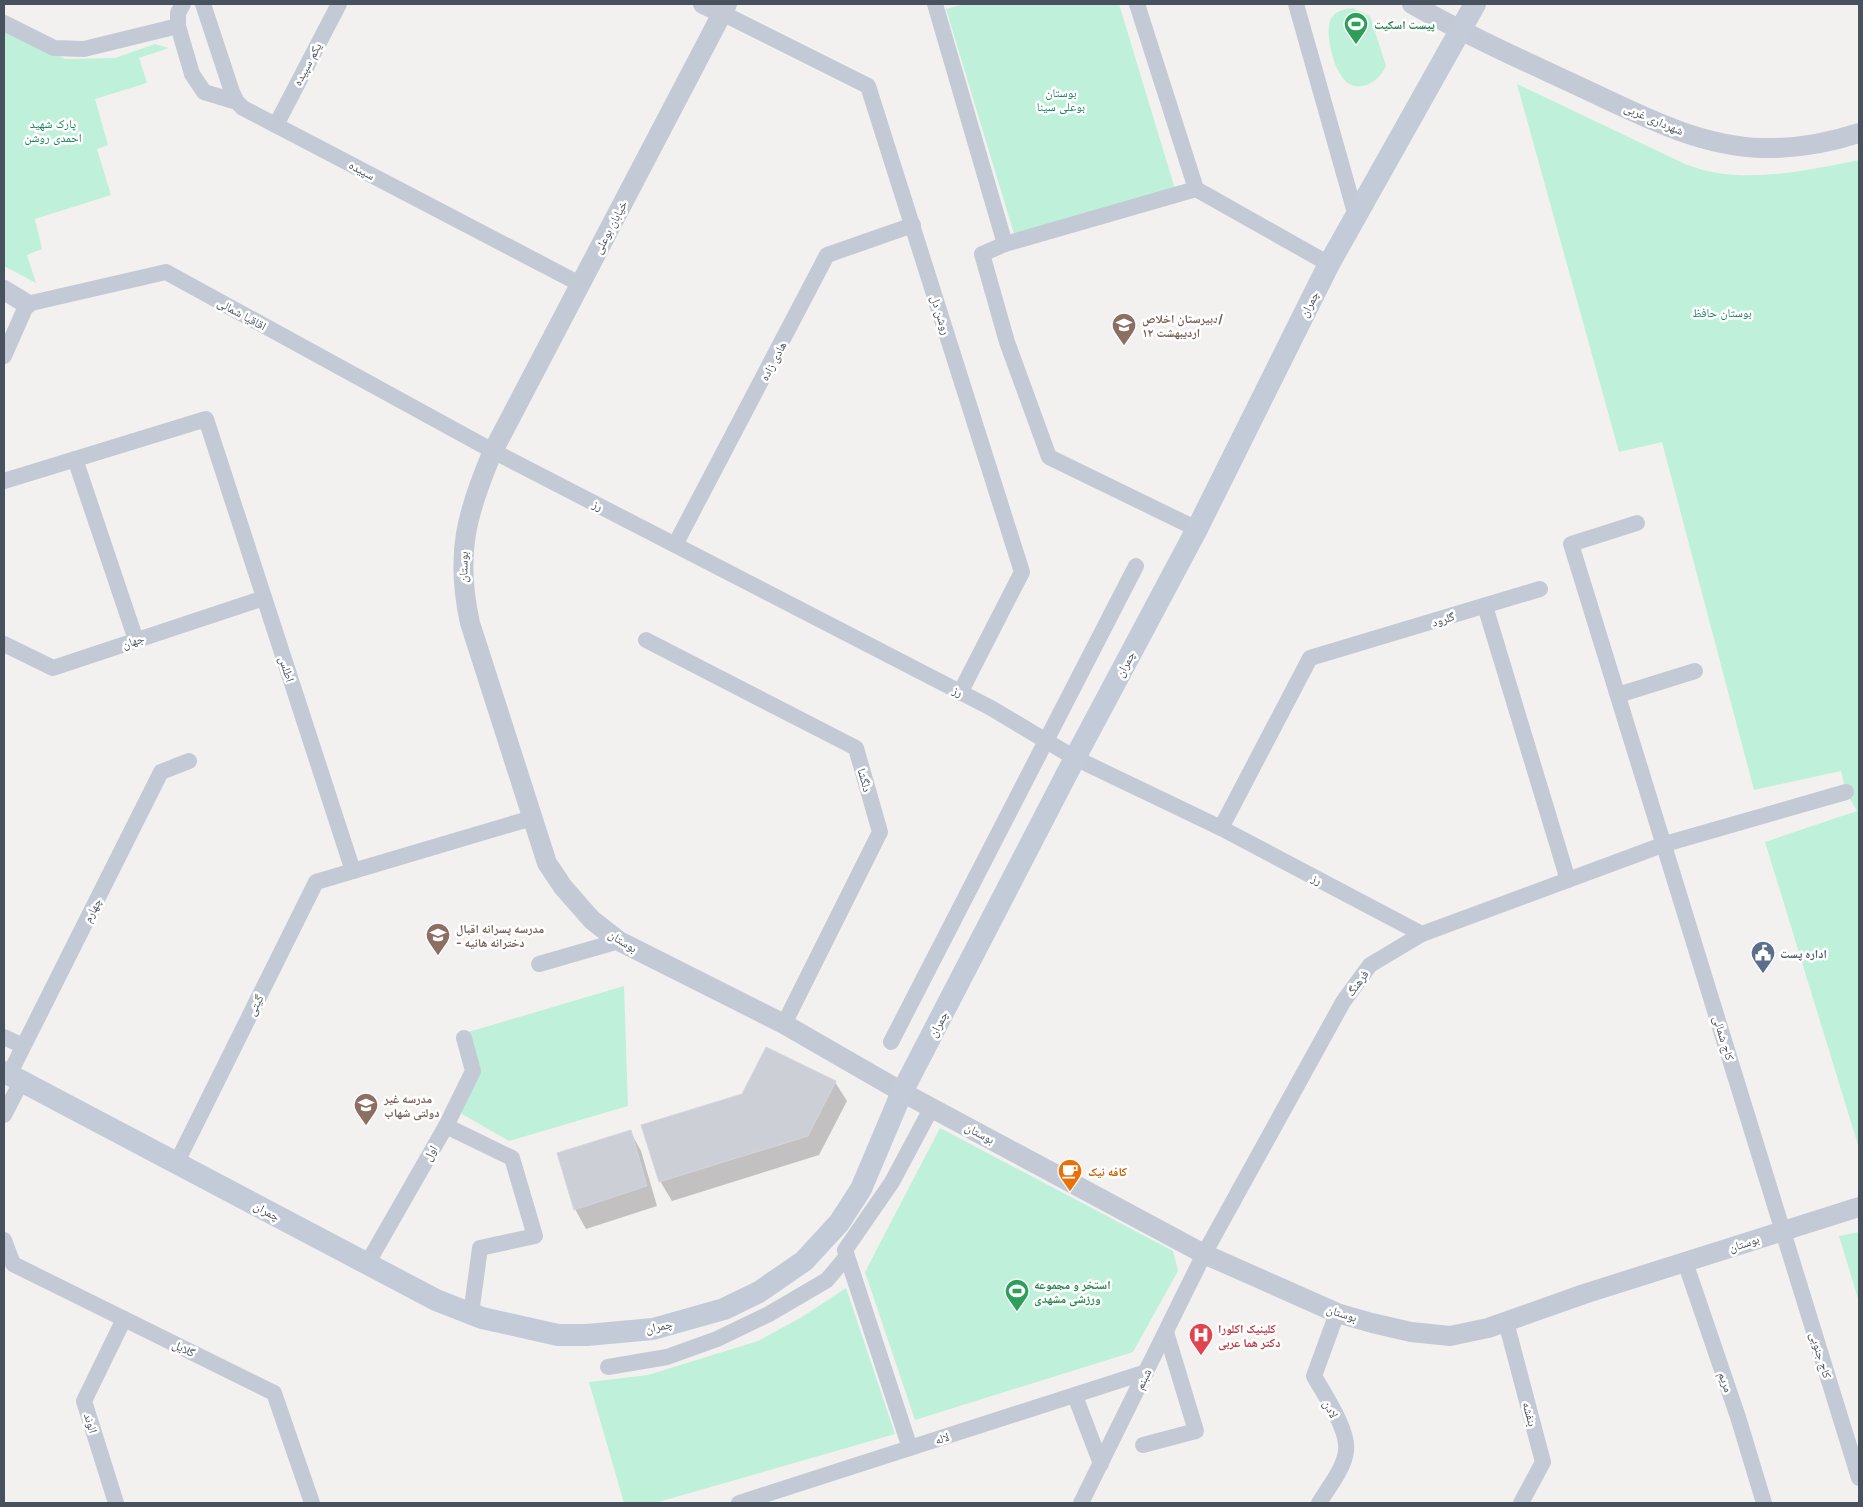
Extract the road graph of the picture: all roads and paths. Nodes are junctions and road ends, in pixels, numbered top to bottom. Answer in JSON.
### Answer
{"nodes":[{"id":1,"x":184,"y":4,"type":"edge"},
{"id":2,"x":203,"y":4,"type":"edge"},
{"id":3,"x":339,"y":4,"type":"edge"},
{"id":4,"x":704,"y":4,"type":"edge"},
{"id":5,"x":935,"y":4,"type":"edge"},
{"id":6,"x":1137,"y":4,"type":"edge"},
{"id":7,"x":1296,"y":4,"type":"edge"},
{"id":8,"x":1412,"y":4,"type":"edge"},
{"id":9,"x":1475,"y":4,"type":"edge"},
{"id":10,"x":725,"y":9,"type":"edge"},
{"id":11,"x":4,"y":22,"type":"edge"},
{"id":12,"x":178,"y":26,"type":"junction"},
{"id":13,"x":1461,"y":31,"type":"junction"},
{"id":14,"x":237,"y":102,"type":"junction"},
{"id":15,"x":276,"y":125,"type":"junction"},
{"id":16,"x":1859,"y":133,"type":"edge"},
{"id":17,"x":1196,"y":189,"type":"junction"},
{"id":18,"x":1356,"y":216,"type":"junction"},
{"id":19,"x":912,"y":225,"type":"junction"},
{"id":20,"x":1004,"y":244,"type":"junction"},
{"id":21,"x":1329,"y":264,"type":"junction"},
{"id":22,"x":580,"y":284,"type":"junction"},
{"id":23,"x":4,"y":290,"type":"edge"},
{"id":24,"x":27,"y":304,"type":"junction"},
{"id":25,"x":4,"y":356,"type":"edge"},
{"id":26,"x":493,"y":451,"type":"junction"},
{"id":27,"x":75,"y":459,"type":"junction"},
{"id":28,"x":4,"y":481,"type":"edge"},
{"id":29,"x":1637,"y":523,"type":"dead end"},
{"id":30,"x":1196,"y":529,"type":"junction"},
{"id":31,"x":675,"y":545,"type":"junction"},
{"id":32,"x":1136,"y":566,"type":"dead end"},
{"id":33,"x":1540,"y":589,"type":"dead end"},
{"id":34,"x":264,"y":598,"type":"junction"},
{"id":35,"x":1485,"y":606,"type":"junction"},
{"id":36,"x":136,"y":640,"type":"junction"},
{"id":37,"x":646,"y":640,"type":"dead end"},
{"id":38,"x":4,"y":644,"type":"edge"},
{"id":39,"x":1695,"y":671,"type":"dead end"},
{"id":40,"x":960,"y":692,"type":"junction"},
{"id":41,"x":1618,"y":695,"type":"junction"},
{"id":42,"x":1047,"y":741,"type":"junction"},
{"id":43,"x":1075,"y":758,"type":"junction"},
{"id":44,"x":189,"y":761,"type":"dead end"},
{"id":45,"x":1846,"y":792,"type":"dead end"},
{"id":46,"x":532,"y":818,"type":"junction"},
{"id":47,"x":1221,"y":828,"type":"junction"},
{"id":48,"x":1665,"y":844,"type":"junction"},
{"id":49,"x":353,"y":871,"type":"junction"},
{"id":50,"x":1568,"y":880,"type":"junction"},
{"id":51,"x":1422,"y":934,"type":"junction"},
{"id":52,"x":619,"y":941,"type":"junction"},
{"id":53,"x":540,"y":964,"type":"dead end"},
{"id":54,"x":784,"y":1024,"type":"junction"},
{"id":55,"x":4,"y":1036,"type":"edge"},
{"id":56,"x":464,"y":1038,"type":"dead end"},
{"id":57,"x":892,"y":1042,"type":"dead end"},
{"id":58,"x":23,"y":1046,"type":"junction"},
{"id":59,"x":11,"y":1076,"type":"edge"},
{"id":60,"x":902,"y":1092,"type":"junction"},
{"id":61,"x":932,"y":1107,"type":"junction"},
{"id":62,"x":4,"y":1115,"type":"edge"},
{"id":63,"x":446,"y":1126,"type":"junction"},
{"id":64,"x":176,"y":1164,"type":"junction"},
{"id":65,"x":1859,"y":1208,"type":"edge"},
{"id":66,"x":1782,"y":1232,"type":"junction"},
{"id":67,"x":4,"y":1240,"type":"edge"},
{"id":68,"x":1204,"y":1254,"type":"junction"},
{"id":69,"x":847,"y":1256,"type":"junction"},
{"id":70,"x":1685,"y":1262,"type":"junction"},
{"id":71,"x":367,"y":1264,"type":"junction"},
{"id":72,"x":1337,"y":1313,"type":"junction"},
{"id":73,"x":471,"y":1314,"type":"junction"},
{"id":74,"x":124,"y":1319,"type":"junction"},
{"id":75,"x":1506,"y":1322,"type":"junction"},
{"id":76,"x":1166,"y":1332,"type":"junction"},
{"id":77,"x":608,"y":1366,"type":"dead end"},
{"id":78,"x":1146,"y":1372,"type":"junction"},
{"id":79,"x":1075,"y":1396,"type":"junction"},
{"id":80,"x":1142,"y":1446,"type":"dead end"},
{"id":81,"x":910,"y":1448,"type":"junction"},
{"id":82,"x":1101,"y":1464,"type":"junction"},
{"id":83,"x":1859,"y":1478,"type":"edge"},
{"id":84,"x":116,"y":1503,"type":"edge"},
{"id":85,"x":312,"y":1503,"type":"edge"},
{"id":86,"x":739,"y":1503,"type":"edge"},
{"id":87,"x":1081,"y":1503,"type":"edge"},
{"id":88,"x":1319,"y":1503,"type":"edge"},
{"id":89,"x":1521,"y":1503,"type":"edge"},
{"id":90,"x":1764,"y":1503,"type":"edge"}],
"edges":[{"from":1,"to":12,"type":"street"},
{"from":2,"to":14,"type":"street"},
{"from":3,"to":15,"type":"street","name":"یکم سپیده"},
{"from":4,"to":10,"type":"street"},
{"from":5,"to":20,"type":"street"},
{"from":6,"to":17,"type":"street"},
{"from":7,"to":18,"type":"street"},
{"from":8,"to":13,"type":"street"},
{"from":9,"to":13,"type":"main road","name":"چمران"},
{"from":10,"to":19,"type":"street","name":"روشن دل"},
{"from":10,"to":22,"type":"street","name":"خیابان بوعلی"},
{"from":11,"to":12,"type":"street"},
{"from":12,"to":14,"type":"street","name":"سپیده"},
{"from":13,"to":16,"type":"street","name":"شهرداری غربی"},
{"from":13,"to":18,"type":"main road","name":"چمران"},
{"from":14,"to":15,"type":"street","name":"سپیده"},
{"from":15,"to":22,"type":"street","name":"سپیده"},
{"from":17,"to":20,"type":"street"},
{"from":17,"to":21,"type":"street"},
{"from":18,"to":21,"type":"main road","name":"چمران"},
{"from":19,"to":31,"type":"street","name":"هادی زاده"},
{"from":19,"to":40,"type":"street","name":"روشن دل"},
{"from":20,"to":30,"type":"street"},
{"from":21,"to":30,"type":"main road","name":"چمران"},
{"from":22,"to":26,"type":"street","name":"خیابان بوعلی"},
{"from":23,"to":24,"type":"street"},
{"from":24,"to":25,"type":"street"},
{"from":24,"to":26,"type":"street","name":"اقاقیا شمالی"},
{"from":26,"to":31,"type":"street","name":"رز"},
{"from":26,"to":46,"type":"street","name":"بوستان"},
{"from":27,"to":28,"type":"street","name":"اطلس"},
{"from":27,"to":34,"type":"street","name":"اطلس"},
{"from":27,"to":36,"type":"street"},
{"from":29,"to":41,"type":"street","name":"کاج شمالی"},
{"from":30,"to":43,"type":"main road","name":"چمران"},
{"from":31,"to":40,"type":"street","name":"رز"},
{"from":32,"to":42,"type":"street"},
{"from":33,"to":35,"type":"street","name":"گلرود"},
{"from":34,"to":36,"type":"street","name":"جهان"},
{"from":34,"to":49,"type":"street","name":"اطلس"},
{"from":35,"to":47,"type":"street","name":"گلرود"},
{"from":35,"to":50,"type":"street"},
{"from":36,"to":38,"type":"street","name":"جهان"},
{"from":37,"to":54,"type":"street","name":"دلگشا"},
{"from":39,"to":41,"type":"street"},
{"from":40,"to":42,"type":"street","name":"رز"},
{"from":41,"to":48,"type":"street","name":"کاج شمالی"},
{"from":42,"to":43,"type":"street","name":"رز"},
{"from":42,"to":57,"type":"street"},
{"from":43,"to":47,"type":"street","name":"رز"},
{"from":43,"to":60,"type":"main road","name":"چمران"},
{"from":44,"to":58,"type":"street","name":"چهارم"},
{"from":45,"to":48,"type":"street","name":"فرهنگ"},
{"from":46,"to":49,"type":"street"},
{"from":46,"to":52,"type":"street","name":"بوستان"},
{"from":47,"to":51,"type":"street","name":"رز"},
{"from":48,"to":50,"type":"street","name":"فرهنگ"},
{"from":48,"to":66,"type":"street","name":"کاج شمالی"},
{"from":49,"to":64,"type":"street","name":"گیتی"},
{"from":50,"to":51,"type":"street","name":"فرهنگ"},
{"from":51,"to":68,"type":"street","name":"فرهنگ"},
{"from":52,"to":53,"type":"street"},
{"from":52,"to":54,"type":"street","name":"بوستان"},
{"from":54,"to":60,"type":"street","name":"بوستان"},
{"from":55,"to":58,"type":"street"},
{"from":56,"to":63,"type":"street","name":"اول"},
{"from":58,"to":59,"type":"street","name":"چهارم"},
{"from":59,"to":62,"type":"street","name":"چهارم"},
{"from":59,"to":64,"type":"main road","name":"چمران"},
{"from":60,"to":61,"type":"street","name":"بوستان"},
{"from":60,"to":73,"type":"main road","name":"چمران"},
{"from":61,"to":68,"type":"street","name":"بوستان"},
{"from":61,"to":69,"type":"street"},
{"from":63,"to":71,"type":"street","name":"اول"},
{"from":63,"to":73,"type":"street"},
{"from":64,"to":71,"type":"main road","name":"چمران"},
{"from":65,"to":66,"type":"street","name":"بوستان"},
{"from":66,"to":70,"type":"street","name":"بوستان"},
{"from":66,"to":83,"type":"street","name":"کاج جنوبی"},
{"from":67,"to":74,"type":"street","name":"گلایل"},
{"from":68,"to":72,"type":"street","name":"بوستان"},
{"from":68,"to":76,"type":"street","name":"شبنم"},
{"from":69,"to":77,"type":"street"},
{"from":69,"to":81,"type":"street"},
{"from":70,"to":75,"type":"street","name":"بوستان"},
{"from":70,"to":90,"type":"street","name":"مریم"},
{"from":71,"to":73,"type":"main road","name":"چمران"},
{"from":72,"to":75,"type":"street","name":"بوستان"},
{"from":72,"to":88,"type":"street","name":"لادن"},
{"from":74,"to":84,"type":"street","name":"الوند"},
{"from":74,"to":85,"type":"street","name":"گلایل"},
{"from":75,"to":89,"type":"street","name":"بنفشه"},
{"from":76,"to":78,"type":"street","name":"شبنم"},
{"from":76,"to":80,"type":"street"},
{"from":78,"to":79,"type":"street","name":"لاله"},
{"from":78,"to":82,"type":"street","name":"شبنم"},
{"from":79,"to":81,"type":"street","name":"لاله"},
{"from":79,"to":82,"type":"street"},
{"from":81,"to":86,"type":"street","name":"لاله"},
{"from":82,"to":87,"type":"street","name":"شبنم"}]}
